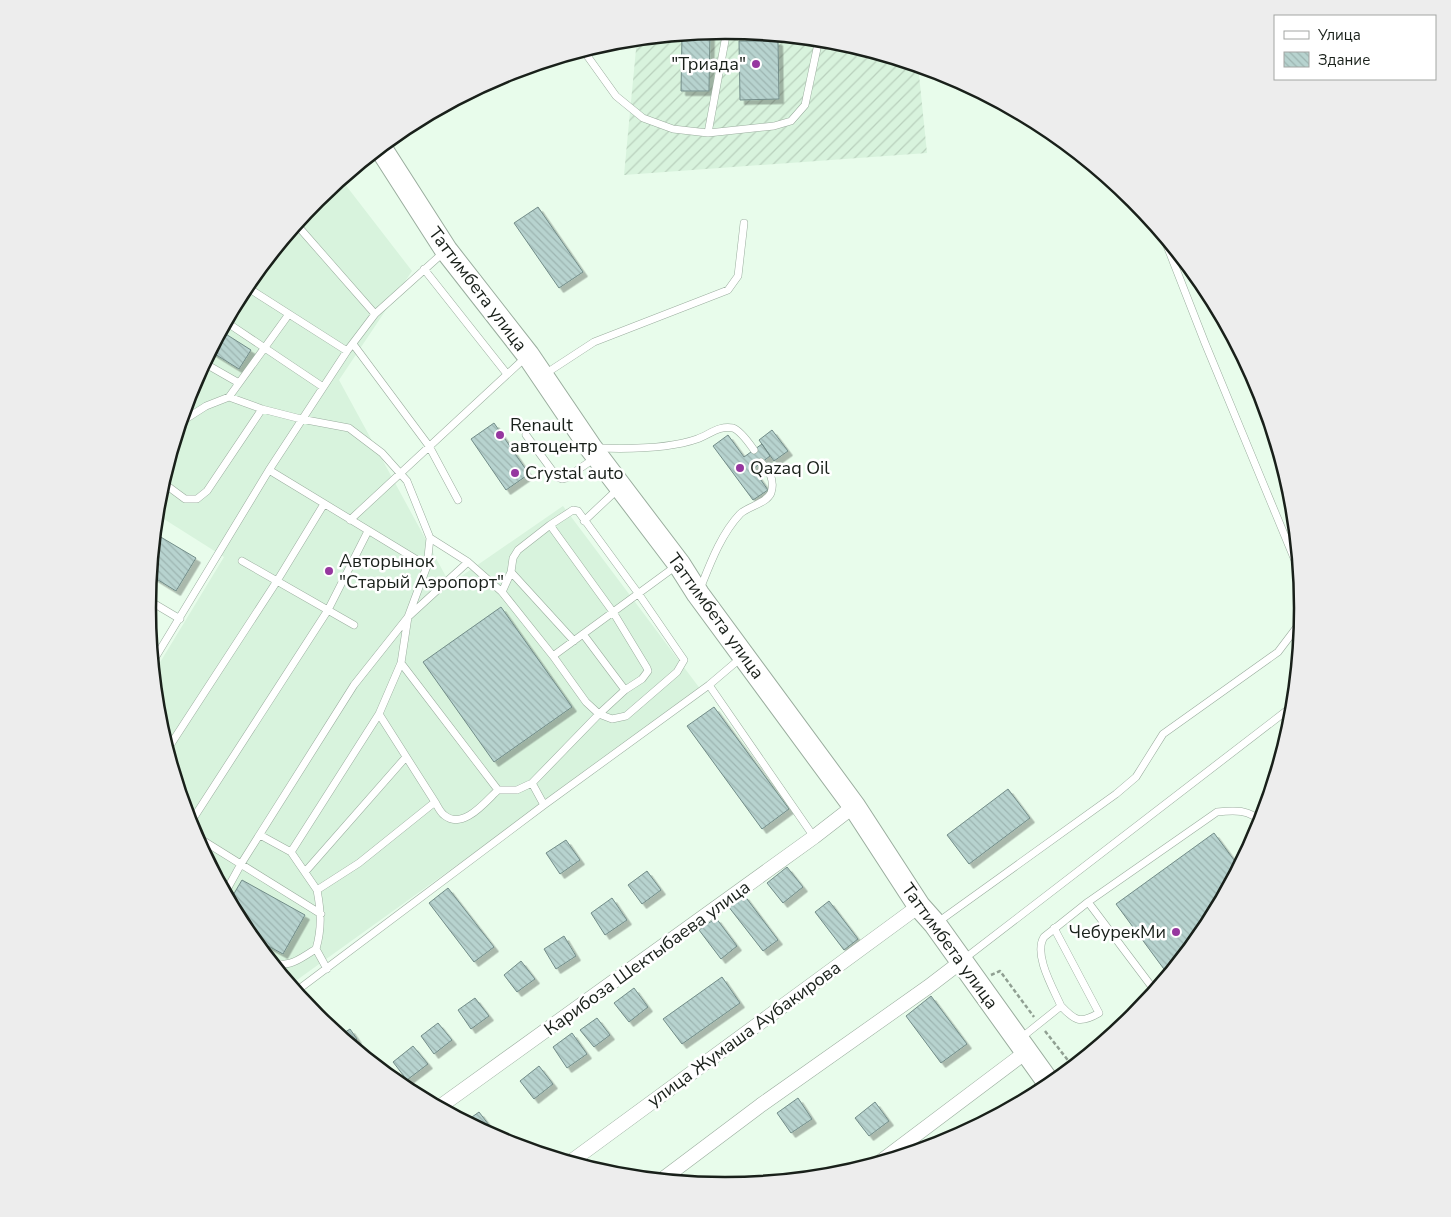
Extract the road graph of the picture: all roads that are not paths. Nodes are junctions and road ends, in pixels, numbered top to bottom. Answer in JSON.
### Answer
{"nodes":[{"id":1,"x":725,"y":39,"type":"edge"},
{"id":2,"x":817,"y":47,"type":"edge"},
{"id":3,"x":587,"y":56,"type":"edge"},
{"id":4,"x":708,"y":133,"type":"junction"},
{"id":5,"x":384,"y":153,"type":"edge"},
{"id":6,"x":744,"y":223,"type":"dead end"},
{"id":7,"x":301,"y":229,"type":"edge"},
{"id":8,"x":446,"y":250,"type":"junction"},
{"id":9,"x":1169,"y":251,"type":"edge"},
{"id":10,"x":424,"y":269,"type":"junction"},
{"id":11,"x":253,"y":291,"type":"edge"},
{"id":12,"x":289,"y":314,"type":"junction"},
{"id":13,"x":375,"y":314,"type":"junction"},
{"id":14,"x":231,"y":326,"type":"edge"},
{"id":15,"x":353,"y":344,"type":"junction"},
{"id":16,"x":264,"y":348,"type":"junction"},
{"id":17,"x":347,"y":351,"type":"junction"},
{"id":18,"x":528,"y":355,"type":"junction"},
{"id":19,"x":210,"y":367,"type":"edge"},
{"id":20,"x":507,"y":374,"type":"junction"},
{"id":21,"x":542,"y":376,"type":"junction"},
{"id":22,"x":239,"y":383,"type":"junction"},
{"id":23,"x":323,"y":387,"type":"junction"},
{"id":24,"x":229,"y":397,"type":"junction"},
{"id":25,"x":262,"y":409,"type":"junction"},
{"id":26,"x":189,"y":416,"type":"edge"},
{"id":27,"x":301,"y":419,"type":"junction"},
{"id":28,"x":526,"y":435,"type":"dead end"},
{"id":29,"x":429,"y":446,"type":"junction"},
{"id":30,"x":754,"y":450,"type":"dead end"},
{"id":31,"x":594,"y":453,"type":"junction"},
{"id":32,"x":762,"y":462,"type":"dead end"},
{"id":33,"x":269,"y":470,"type":"junction"},
{"id":34,"x":401,"y":472,"type":"junction"},
{"id":35,"x":169,"y":487,"type":"edge"},
{"id":36,"x":620,"y":487,"type":"junction"},
{"id":37,"x":458,"y":500,"type":"dead end"},
{"id":38,"x":324,"y":504,"type":"junction"},
{"id":39,"x":350,"y":520,"type":"junction"},
{"id":40,"x":584,"y":521,"type":"junction"},
{"id":41,"x":550,"y":525,"type":"junction"},
{"id":42,"x":368,"y":531,"type":"junction"},
{"id":43,"x":430,"y":538,"type":"junction"},
{"id":44,"x":1292,"y":554,"type":"edge"},
{"id":45,"x":242,"y":561,"type":"dead end"},
{"id":46,"x":468,"y":562,"type":"junction"},
{"id":47,"x":679,"y":564,"type":"junction"},
{"id":48,"x":427,"y":566,"type":"junction"},
{"id":49,"x":511,"y":572,"type":"junction"},
{"id":50,"x":277,"y":581,"type":"junction"},
{"id":51,"x":502,"y":592,"type":"junction"},
{"id":52,"x":638,"y":594,"type":"junction"},
{"id":53,"x":698,"y":594,"type":"junction"},
{"id":54,"x":156,"y":605,"type":"edge"},
{"id":55,"x":328,"y":610,"type":"junction"},
{"id":56,"x":613,"y":612,"type":"junction"},
{"id":57,"x":408,"y":617,"type":"junction"},
{"id":58,"x":180,"y":619,"type":"junction"},
{"id":59,"x":354,"y":625,"type":"dead end"},
{"id":60,"x":1294,"y":630,"type":"edge"},
{"id":61,"x":582,"y":634,"type":"junction"},
{"id":62,"x":574,"y":641,"type":"junction"},
{"id":63,"x":158,"y":654,"type":"edge"},
{"id":64,"x":553,"y":656,"type":"junction"},
{"id":65,"x":744,"y":656,"type":"junction"},
{"id":66,"x":401,"y":663,"type":"junction"},
{"id":67,"x":709,"y":685,"type":"junction"},
{"id":68,"x":625,"y":690,"type":"junction"},
{"id":69,"x":1285,"y":712,"type":"edge"},
{"id":70,"x":379,"y":714,"type":"junction"},
{"id":71,"x":598,"y":714,"type":"junction"},
{"id":72,"x":172,"y":742,"type":"edge"},
{"id":73,"x":406,"y":757,"type":"junction"},
{"id":74,"x":532,"y":783,"type":"junction"},
{"id":75,"x":498,"y":790,"type":"junction"},
{"id":76,"x":435,"y":802,"type":"junction"},
{"id":77,"x":544,"y":805,"type":"junction"},
{"id":78,"x":854,"y":806,"type":"junction"},
{"id":79,"x":195,"y":816,"type":"edge"},
{"id":80,"x":1256,"y":817,"type":"edge"},
{"id":81,"x":260,"y":835,"type":"junction"},
{"id":82,"x":814,"y":837,"type":"junction"},
{"id":83,"x":207,"y":843,"type":"edge"},
{"id":84,"x":291,"y":852,"type":"junction"},
{"id":85,"x":241,"y":864,"type":"junction"},
{"id":86,"x":305,"y":872,"type":"junction"},
{"id":87,"x":229,"y":886,"type":"edge"},
{"id":88,"x":317,"y":890,"type":"junction"},
{"id":89,"x":1088,"y":902,"type":"junction"},
{"id":90,"x":920,"y":906,"type":"junction"},
{"id":91,"x":321,"y":914,"type":"junction"},
{"id":92,"x":935,"y":924,"type":"junction"},
{"id":93,"x":1054,"y":928,"type":"junction"},
{"id":94,"x":316,"y":949,"type":"junction"},
{"id":95,"x":962,"y":961,"type":"junction"},
{"id":96,"x":281,"y":965,"type":"edge"},
{"id":97,"x":327,"y":968,"type":"junction"},
{"id":98,"x":1152,"y":987,"type":"dead end"},
{"id":99,"x":301,"y":988,"type":"edge"},
{"id":100,"x":1061,"y":1006,"type":"junction"},
{"id":101,"x":1022,"y":1046,"type":"junction"},
{"id":102,"x":1046,"y":1079,"type":"edge"},
{"id":103,"x":444,"y":1104,"type":"edge"},
{"id":104,"x":888,"y":1154,"type":"edge"},
{"id":105,"x":574,"y":1158,"type":"edge"},
{"id":106,"x":667,"y":1175,"type":"edge"}],
"edges":[{"from":1,"to":4,"type":"lane"},
{"from":2,"to":4,"type":"lane"},
{"from":3,"to":4,"type":"lane"},
{"from":5,"to":8,"type":"main road","name":"Таттимбета улица"},
{"from":6,"to":21,"type":"lane"},
{"from":7,"to":13,"type":"lane"},
{"from":8,"to":10,"type":"lane"},
{"from":8,"to":18,"type":"main road","name":"Таттимбета улица"},
{"from":9,"to":44,"type":"lane"},
{"from":10,"to":13,"type":"lane"},
{"from":10,"to":20,"type":"lane"},
{"from":11,"to":12,"type":"lane"},
{"from":12,"to":16,"type":"lane"},
{"from":12,"to":17,"type":"lane"},
{"from":13,"to":15,"type":"lane"},
{"from":14,"to":16,"type":"lane"},
{"from":15,"to":17,"type":"lane"},
{"from":15,"to":29,"type":"lane"},
{"from":16,"to":22,"type":"lane"},
{"from":16,"to":23,"type":"lane"},
{"from":17,"to":23,"type":"lane"},
{"from":18,"to":20,"type":"lane"},
{"from":18,"to":21,"type":"main road","name":"Таттимбета улица"},
{"from":19,"to":22,"type":"lane"},
{"from":20,"to":29,"type":"lane"},
{"from":21,"to":31,"type":"main road","name":"Таттимбета улица"},
{"from":22,"to":24,"type":"lane"},
{"from":23,"to":27,"type":"lane"},
{"from":24,"to":25,"type":"lane"},
{"from":24,"to":26,"type":"lane"},
{"from":25,"to":27,"type":"lane"},
{"from":25,"to":35,"type":"lane"},
{"from":27,"to":33,"type":"lane"},
{"from":27,"to":34,"type":"lane"},
{"from":28,"to":31,"type":"lane"},
{"from":29,"to":34,"type":"lane"},
{"from":29,"to":37,"type":"lane"},
{"from":30,"to":31,"type":"lane"},
{"from":31,"to":36,"type":"main road","name":"Таттимбета улица"},
{"from":32,"to":53,"type":"lane"},
{"from":33,"to":38,"type":"lane"},
{"from":33,"to":58,"type":"lane"},
{"from":34,"to":39,"type":"lane"},
{"from":34,"to":43,"type":"lane"},
{"from":36,"to":40,"type":"lane"},
{"from":36,"to":47,"type":"main road","name":"Таттимбета улица"},
{"from":38,"to":39,"type":"lane"},
{"from":38,"to":50,"type":"lane"},
{"from":39,"to":42,"type":"lane"},
{"from":40,"to":41,"type":"lane"},
{"from":40,"to":52,"type":"lane"},
{"from":41,"to":49,"type":"lane"},
{"from":41,"to":56,"type":"lane"},
{"from":42,"to":48,"type":"lane"},
{"from":42,"to":55,"type":"lane"},
{"from":43,"to":46,"type":"lane"},
{"from":43,"to":48,"type":"lane"},
{"from":45,"to":50,"type":"lane"},
{"from":46,"to":51,"type":"lane"},
{"from":46,"to":57,"type":"lane"},
{"from":47,"to":52,"type":"lane"},
{"from":47,"to":53,"type":"main road","name":"Таттимбета улица"},
{"from":48,"to":57,"type":"lane"},
{"from":49,"to":51,"type":"lane"},
{"from":49,"to":62,"type":"lane"},
{"from":50,"to":55,"type":"lane"},
{"from":50,"to":72,"type":"lane"},
{"from":51,"to":64,"type":"lane"},
{"from":52,"to":56,"type":"lane"},
{"from":52,"to":71,"type":"lane"},
{"from":53,"to":65,"type":"main road","name":"Таттимбета улица"},
{"from":54,"to":58,"type":"lane"},
{"from":55,"to":59,"type":"lane"},
{"from":55,"to":79,"type":"lane"},
{"from":56,"to":61,"type":"lane"},
{"from":56,"to":68,"type":"lane"},
{"from":57,"to":66,"type":"lane"},
{"from":57,"to":81,"type":"lane"},
{"from":58,"to":63,"type":"lane"},
{"from":60,"to":92,"type":"lane"},
{"from":61,"to":62,"type":"lane"},
{"from":61,"to":68,"type":"lane"},
{"from":62,"to":64,"type":"lane"},
{"from":64,"to":71,"type":"lane"},
{"from":65,"to":67,"type":"lane"},
{"from":65,"to":78,"type":"main road","name":"Таттимбета улица"},
{"from":66,"to":70,"type":"lane"},
{"from":66,"to":75,"type":"lane"},
{"from":67,"to":77,"type":"lane"},
{"from":67,"to":82,"type":"lane"},
{"from":68,"to":71,"type":"lane"},
{"from":69,"to":95,"type":"lane"},
{"from":70,"to":73,"type":"lane"},
{"from":70,"to":84,"type":"lane"},
{"from":71,"to":74,"type":"lane"},
{"from":73,"to":76,"type":"lane"},
{"from":73,"to":86,"type":"lane"},
{"from":74,"to":75,"type":"lane"},
{"from":74,"to":77,"type":"lane"},
{"from":75,"to":76,"type":"lane"},
{"from":76,"to":88,"type":"lane"},
{"from":77,"to":97,"type":"lane"},
{"from":78,"to":82,"type":"street","name":"Карибоза Шектыбаева улица"},
{"from":78,"to":90,"type":"main road","name":"Таттимбета улица"},
{"from":80,"to":89,"type":"lane"},
{"from":81,"to":84,"type":"lane"},
{"from":81,"to":85,"type":"lane"},
{"from":82,"to":103,"type":"street","name":"Карибоза Шектыбаева улица"},
{"from":83,"to":85,"type":"lane"},
{"from":84,"to":86,"type":"lane"},
{"from":85,"to":87,"type":"lane"},
{"from":85,"to":91,"type":"lane"},
{"from":86,"to":88,"type":"lane"},
{"from":88,"to":91,"type":"lane"},
{"from":89,"to":93,"type":"lane"},
{"from":89,"to":98,"type":"lane"},
{"from":90,"to":92,"type":"main road","name":"Таттимбета улица"},
{"from":90,"to":105,"type":"street","name":"улица Жумаша Аубакирова"},
{"from":91,"to":94,"type":"lane"},
{"from":92,"to":95,"type":"main road","name":"Таттимбета улица"},
{"from":93,"to":100,"type":"lane"},
{"from":93,"to":100,"type":"lane"},
{"from":94,"to":96,"type":"lane"},
{"from":94,"to":97,"type":"lane"},
{"from":95,"to":101,"type":"main road","name":"Таттимбета улица"},
{"from":95,"to":106,"type":"street"},
{"from":97,"to":99,"type":"lane"},
{"from":100,"to":101,"type":"lane"},
{"from":101,"to":102,"type":"main road","name":"Таттимбета улица"},
{"from":101,"to":104,"type":"street"}]}
